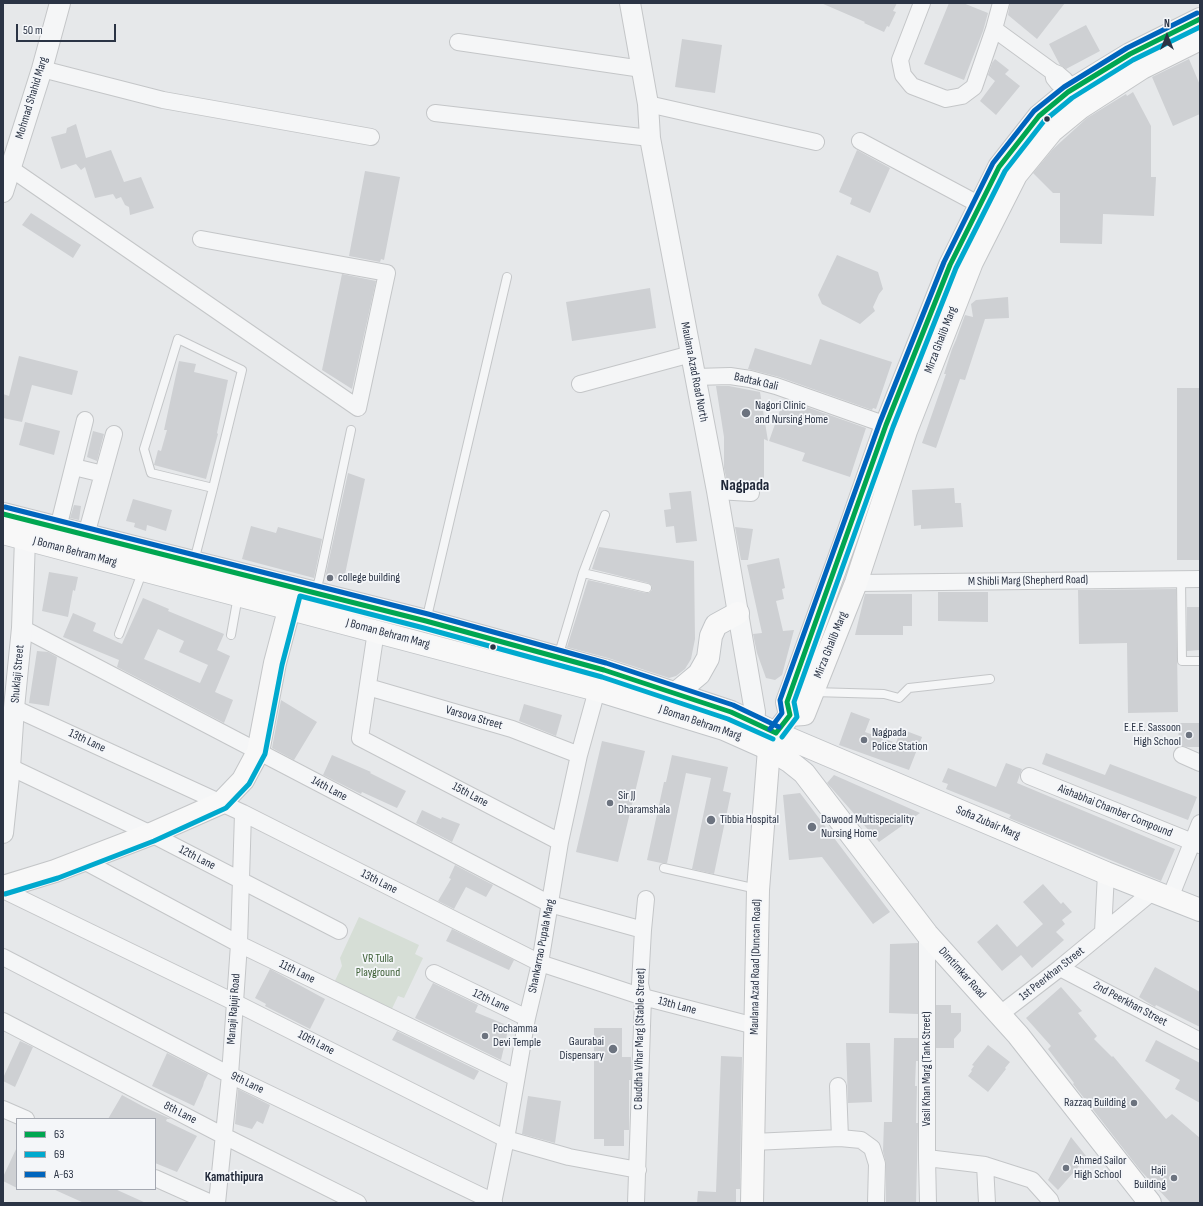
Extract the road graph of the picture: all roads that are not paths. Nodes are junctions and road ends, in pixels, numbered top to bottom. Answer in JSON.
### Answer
{"nodes":[{"id":1,"x":60,"y":3,"type":"edge"},
{"id":2,"x":630,"y":3,"type":"edge"},
{"id":3,"x":922,"y":3,"type":"edge"},
{"id":4,"x":1001,"y":3,"type":"edge"},
{"id":5,"x":1200,"y":19,"type":"edge"},
{"id":6,"x":994,"y":29,"type":"junction"},
{"id":7,"x":1200,"y":39,"type":"edge"},
{"id":8,"x":458,"y":42,"type":"dead end"},
{"id":9,"x":42,"y":69,"type":"junction"},
{"id":10,"x":642,"y":69,"type":"junction"},
{"id":11,"x":1071,"y":96,"type":"junction"},
{"id":12,"x":648,"y":104,"type":"junction"},
{"id":13,"x":435,"y":113,"type":"dead end"},
{"id":14,"x":371,"y":137,"type":"dead end"},
{"id":15,"x":650,"y":138,"type":"junction"},
{"id":16,"x":860,"y":141,"type":"dead end"},
{"id":17,"x":816,"y":142,"type":"dead end"},
{"id":18,"x":10,"y":168,"type":"junction"},
{"id":19,"x":3,"y":192,"type":"edge"},
{"id":20,"x":980,"y":205,"type":"junction"},
{"id":21,"x":201,"y":239,"type":"dead end"},
{"id":22,"x":507,"y":277,"type":"dead end"},
{"id":23,"x":691,"y":354,"type":"junction"},
{"id":24,"x":695,"y":377,"type":"junction"},
{"id":25,"x":580,"y":384,"type":"dead end"},
{"id":26,"x":85,"y":420,"type":"dead end"},
{"id":27,"x":886,"y":425,"type":"junction"},
{"id":28,"x":351,"y":430,"type":"dead end"},
{"id":29,"x":906,"y":431,"type":"junction"},
{"id":30,"x":114,"y":434,"type":"dead end"},
{"id":31,"x":74,"y":466,"type":"junction"},
{"id":32,"x":103,"y":474,"type":"junction"},
{"id":33,"x":213,"y":488,"type":"junction"},
{"id":34,"x":717,"y":491,"type":"junction"},
{"id":35,"x":751,"y":493,"type":"dead end"},
{"id":36,"x":3,"y":514,"type":"edge"},
{"id":37,"x":605,"y":515,"type":"dead end"},
{"id":38,"x":58,"y":528,"type":"junction"},
{"id":39,"x":27,"y":529,"type":"junction"},
{"id":40,"x":3,"y":533,"type":"edge"},
{"id":41,"x":86,"y":535,"type":"junction"},
{"id":42,"x":194,"y":562,"type":"junction"},
{"id":43,"x":143,"y":570,"type":"junction"},
{"id":44,"x":583,"y":573,"type":"junction"},
{"id":45,"x":1200,"y":579,"type":"edge"},
{"id":46,"x":1181,"y":580,"type":"junction"},
{"id":47,"x":856,"y":583,"type":"junction"},
{"id":48,"x":647,"y":588,"type":"dead end"},
{"id":49,"x":305,"y":590,"type":"junction"},
{"id":50,"x":238,"y":595,"type":"junction"},
{"id":51,"x":288,"y":608,"type":"junction"},
{"id":52,"x":738,"y":613,"type":"junction"},
{"id":53,"x":426,"y":621,"type":"junction"},
{"id":54,"x":22,"y":628,"type":"junction"},
{"id":55,"x":376,"y":631,"type":"junction"},
{"id":56,"x":119,"y":634,"type":"dead end"},
{"id":57,"x":231,"y":635,"type":"dead end"},
{"id":58,"x":558,"y":657,"type":"junction"},
{"id":59,"x":1200,"y":661,"type":"edge"},
{"id":60,"x":990,"y":679,"type":"dead end"},
{"id":61,"x":368,"y":687,"type":"junction"},
{"id":62,"x":597,"y":690,"type":"junction"},
{"id":63,"x":813,"y":692,"type":"junction"},
{"id":64,"x":675,"y":694,"type":"junction"},
{"id":65,"x":14,"y":708,"type":"junction"},
{"id":66,"x":790,"y":715,"type":"junction"},
{"id":67,"x":762,"y":736,"type":"junction"},
{"id":68,"x":258,"y":752,"type":"junction"},
{"id":69,"x":579,"y":755,"type":"junction"},
{"id":70,"x":1182,"y":755,"type":"dead end"},
{"id":71,"x":1200,"y":763,"type":"edge"},
{"id":72,"x":10,"y":767,"type":"junction"},
{"id":73,"x":1029,"y":776,"type":"dead end"},
{"id":74,"x":221,"y":803,"type":"junction"},
{"id":75,"x":243,"y":814,"type":"junction"},
{"id":76,"x":3,"y":822,"type":"edge"},
{"id":77,"x":1200,"y":823,"type":"edge"},
{"id":78,"x":151,"y":834,"type":"junction"},
{"id":79,"x":560,"y":842,"type":"junction"},
{"id":80,"x":1196,"y":844,"type":"edge"},
{"id":81,"x":82,"y":860,"type":"junction"},
{"id":82,"x":664,"y":868,"type":"dead end"},
{"id":83,"x":1106,"y":873,"type":"junction"},
{"id":84,"x":242,"y":880,"type":"junction"},
{"id":85,"x":3,"y":887,"type":"edge"},
{"id":86,"x":3,"y":890,"type":"edge"},
{"id":87,"x":758,"y":890,"type":"junction"},
{"id":88,"x":1161,"y":895,"type":"junction"},
{"id":89,"x":646,"y":899,"type":"dead end"},
{"id":90,"x":550,"y":904,"type":"junction"},
{"id":91,"x":1200,"y":910,"type":"edge"},
{"id":92,"x":643,"y":930,"type":"junction"},
{"id":93,"x":340,"y":931,"type":"dead end"},
{"id":94,"x":1103,"y":932,"type":"junction"},
{"id":95,"x":927,"y":934,"type":"junction"},
{"id":96,"x":238,"y":944,"type":"junction"},
{"id":97,"x":3,"y":957,"type":"edge"},
{"id":98,"x":540,"y":962,"type":"junction"},
{"id":99,"x":1060,"y":968,"type":"junction"},
{"id":100,"x":434,"y":973,"type":"dead end"},
{"id":101,"x":643,"y":997,"type":"junction"},
{"id":102,"x":234,"y":1002,"type":"junction"},
{"id":103,"x":1000,"y":1015,"type":"junction"},
{"id":104,"x":527,"y":1018,"type":"junction"},
{"id":105,"x":3,"y":1021,"type":"edge"},
{"id":106,"x":755,"y":1026,"type":"junction"},
{"id":107,"x":1200,"y":1041,"type":"edge"},
{"id":108,"x":230,"y":1075,"type":"junction"},
{"id":109,"x":516,"y":1078,"type":"junction"},
{"id":110,"x":838,"y":1086,"type":"dead end"},
{"id":111,"x":3,"y":1109,"type":"edge"},
{"id":112,"x":24,"y":1118,"type":"edge"},
{"id":113,"x":224,"y":1136,"type":"junction"},
{"id":114,"x":840,"y":1138,"type":"junction"},
{"id":115,"x":506,"y":1139,"type":"junction"},
{"id":116,"x":753,"y":1142,"type":"junction"},
{"id":117,"x":927,"y":1158,"type":"junction"},
{"id":118,"x":985,"y":1165,"type":"junction"},
{"id":119,"x":638,"y":1170,"type":"junction"},
{"id":120,"x":156,"y":1178,"type":"edge"},
{"id":121,"x":493,"y":1202,"type":"edge"},
{"id":122,"x":211,"y":1203,"type":"edge"},
{"id":123,"x":217,"y":1203,"type":"edge"},
{"id":124,"x":358,"y":1203,"type":"edge"},
{"id":125,"x":636,"y":1203,"type":"edge"},
{"id":126,"x":752,"y":1203,"type":"edge"},
{"id":127,"x":876,"y":1203,"type":"edge"},
{"id":128,"x":928,"y":1203,"type":"edge"},
{"id":129,"x":987,"y":1203,"type":"edge"},
{"id":130,"x":1051,"y":1203,"type":"edge"},
{"id":131,"x":1150,"y":1203,"type":"edge"}],
"edges":[{"from":1,"to":9,"type":"street","name":"Mohmad Shahid Marg"},
{"from":2,"to":10,"type":"street","name":"Maulana Azad Road North"},
{"from":3,"to":6,"type":"street"},
{"from":4,"to":6,"type":"street"},
{"from":5,"to":11,"type":"main road","name":"Mirza Ghalib Marg"},
{"from":6,"to":11,"type":"street"},
{"from":7,"to":11,"type":"main road","name":"Mirza Ghalib Marg"},
{"from":8,"to":10,"type":"street"},
{"from":9,"to":14,"type":"street"},
{"from":9,"to":18,"type":"street","name":"Mohmad Shahid Marg"},
{"from":10,"to":12,"type":"street","name":"Maulana Azad Road North"},
{"from":11,"to":20,"type":"main road","name":"Mirza Ghalib Marg"},
{"from":11,"to":29,"type":"main road","name":"Mirza Ghalib Marg"},
{"from":12,"to":15,"type":"street","name":"Maulana Azad Road North"},
{"from":12,"to":17,"type":"street"},
{"from":13,"to":15,"type":"street"},
{"from":15,"to":23,"type":"street","name":"Maulana Azad Road North"},
{"from":16,"to":20,"type":"street"},
{"from":18,"to":19,"type":"street","name":"Mohmad Shahid Marg"},
{"from":18,"to":21,"type":"street"},
{"from":20,"to":27,"type":"main road","name":"Mirza Ghalib Marg"},
{"from":22,"to":53,"type":"lane"},
{"from":23,"to":24,"type":"street","name":"Maulana Azad Road North"},
{"from":23,"to":25,"type":"street"},
{"from":24,"to":27,"type":"street","name":"Badtak Gali"},
{"from":24,"to":34,"type":"street","name":"Maulana Azad Road North"},
{"from":26,"to":31,"type":"street"},
{"from":27,"to":29,"type":"street","name":"Badtak Gali"},
{"from":27,"to":66,"type":"main road","name":"Mirza Ghalib Marg"},
{"from":28,"to":49,"type":"lane"},
{"from":29,"to":47,"type":"main road","name":"Mirza Ghalib Marg"},
{"from":30,"to":32,"type":"street"},
{"from":31,"to":32,"type":"street"},
{"from":31,"to":38,"type":"street"},
{"from":32,"to":41,"type":"street"},
{"from":33,"to":33,"type":"lane"},
{"from":33,"to":42,"type":"lane"},
{"from":34,"to":35,"type":"street"},
{"from":34,"to":52,"type":"street","name":"Maulana Azad Road North"},
{"from":36,"to":39,"type":"main road","name":"J Boman Behram Marg"},
{"from":37,"to":44,"type":"lane"},
{"from":38,"to":39,"type":"main road","name":"J Boman Behram Marg"},
{"from":38,"to":41,"type":"main road","name":"J Boman Behram Marg"},
{"from":39,"to":40,"type":"main road","name":"J Boman Behram Marg"},
{"from":39,"to":43,"type":"main road","name":"J Boman Behram Marg"},
{"from":39,"to":54,"type":"street","name":"Shuklaji Street"},
{"from":41,"to":42,"type":"main road","name":"J Boman Behram Marg"},
{"from":42,"to":49,"type":"main road","name":"J Boman Behram Marg"},
{"from":43,"to":50,"type":"main road","name":"J Boman Behram Marg"},
{"from":43,"to":56,"type":"lane"},
{"from":44,"to":48,"type":"lane"},
{"from":44,"to":58,"type":"lane"},
{"from":45,"to":46,"type":"street","name":"M Shibli Marg (Shepherd Road)"},
{"from":46,"to":47,"type":"street","name":"M Shibli Marg (Shepherd Road)"},
{"from":46,"to":59,"type":"lane"},
{"from":47,"to":63,"type":"main road","name":"Mirza Ghalib Marg"},
{"from":49,"to":51,"type":"main road"},
{"from":49,"to":53,"type":"main road","name":"J Boman Behram Marg"},
{"from":50,"to":51,"type":"main road","name":"J Boman Behram Marg"},
{"from":50,"to":57,"type":"lane"},
{"from":51,"to":55,"type":"main road","name":"J Boman Behram Marg"},
{"from":51,"to":68,"type":"main road"},
{"from":52,"to":64,"type":"main road"},
{"from":52,"to":67,"type":"street","name":"Maulana Azad Road North"},
{"from":53,"to":58,"type":"main road","name":"J Boman Behram Marg"},
{"from":54,"to":65,"type":"street","name":"Shuklaji Street"},
{"from":54,"to":68,"type":"street","name":"14th Lane"},
{"from":55,"to":61,"type":"street"},
{"from":55,"to":62,"type":"main road","name":"J Boman Behram Marg"},
{"from":58,"to":64,"type":"main road","name":"J Boman Behram Marg"},
{"from":60,"to":63,"type":"lane"},
{"from":61,"to":69,"type":"street","name":"Varsova Street"},
{"from":61,"to":79,"type":"street","name":"15th Lane"},
{"from":62,"to":67,"type":"main road","name":"J Boman Behram Marg"},
{"from":62,"to":69,"type":"street","name":"Shankarrao Pupala Marg"},
{"from":63,"to":66,"type":"main road","name":"Mirza Ghalib Marg"},
{"from":64,"to":67,"type":"main road","name":"J Boman Behram Marg"},
{"from":65,"to":72,"type":"street","name":"Shuklaji Street"},
{"from":65,"to":74,"type":"street","name":"13th Lane"},
{"from":66,"to":67,"type":"main road"},
{"from":67,"to":83,"type":"main road","name":"Sofia Zubair Marg"},
{"from":67,"to":87,"type":"main road","name":"Maulana Azad Road (Duncan Road)"},
{"from":67,"to":95,"type":"main road","name":"Dimtimkar Road"},
{"from":68,"to":74,"type":"main road"},
{"from":68,"to":90,"type":"street","name":"14th Lane"},
{"from":69,"to":79,"type":"street","name":"Shankarrao Pupala Marg"},
{"from":70,"to":71,"type":"street"},
{"from":72,"to":76,"type":"street","name":"Shuklaji Street"},
{"from":72,"to":78,"type":"street","name":"12th Lane"},
{"from":73,"to":80,"type":"street","name":"Aishabhai Chamber Compound"},
{"from":74,"to":75,"type":"street","name":"13th Lane"},
{"from":74,"to":78,"type":"main road"},
{"from":75,"to":84,"type":"street","name":"Manaji Rajuji Road"},
{"from":75,"to":98,"type":"street","name":"13th Lane"},
{"from":77,"to":80,"type":"street"},
{"from":78,"to":81,"type":"main road"},
{"from":78,"to":84,"type":"street","name":"12th Lane"},
{"from":79,"to":90,"type":"street","name":"Shankarrao Pupala Marg"},
{"from":80,"to":88,"type":"street"},
{"from":81,"to":85,"type":"main road"},
{"from":81,"to":96,"type":"street","name":"11th Lane"},
{"from":82,"to":87,"type":"lane"},
{"from":83,"to":88,"type":"main road","name":"Sofia Zubair Marg"},
{"from":83,"to":94,"type":"street"},
{"from":84,"to":93,"type":"street","name":"12th Lane"},
{"from":84,"to":96,"type":"street","name":"Manaji Rajuji Road"},
{"from":86,"to":102,"type":"street","name":"10th Lane"},
{"from":87,"to":106,"type":"main road","name":"Maulana Azad Road (Duncan Road)"},
{"from":88,"to":91,"type":"main road","name":"Sofia Zubair Marg"},
{"from":88,"to":94,"type":"street","name":"1st Peerkhan Street"},
{"from":89,"to":92,"type":"street","name":"C Buddha Vihar Marg (Stable Street)"},
{"from":90,"to":92,"type":"street","name":"14th Lane"},
{"from":90,"to":98,"type":"street","name":"Shankarrao Pupala Marg"},
{"from":92,"to":101,"type":"street","name":"C Buddha Vihar Marg (Stable Street)"},
{"from":94,"to":99,"type":"street","name":"1st Peerkhan Street"},
{"from":95,"to":103,"type":"main road","name":"Dimtimkar Road"},
{"from":95,"to":117,"type":"street","name":"Vasil Khan Marg (Tank Street)"},
{"from":96,"to":102,"type":"street","name":"Manaji Rajuji Road"},
{"from":96,"to":109,"type":"street","name":"11th Lane"},
{"from":97,"to":108,"type":"street","name":"9th Lane"},
{"from":98,"to":101,"type":"street","name":"13th Lane"},
{"from":98,"to":104,"type":"street","name":"Shankarrao Pupala Marg"},
{"from":99,"to":103,"type":"street","name":"1st Peerkhan Street"},
{"from":99,"to":107,"type":"street","name":"2nd Peerkhan Street"},
{"from":100,"to":104,"type":"street","name":"12th Lane"},
{"from":101,"to":106,"type":"street","name":"13th Lane"},
{"from":101,"to":119,"type":"street","name":"C Buddha Vihar Marg (Stable Street)"},
{"from":102,"to":108,"type":"street","name":"Manaji Rajuji Road"},
{"from":102,"to":115,"type":"street","name":"10th Lane"},
{"from":103,"to":131,"type":"main road","name":"Dimtimkar Road"},
{"from":104,"to":109,"type":"street","name":"Shankarrao Pupala Marg"},
{"from":105,"to":113,"type":"street","name":"8th Lane"},
{"from":106,"to":116,"type":"main road","name":"Maulana Azad Road (Duncan Road)"},
{"from":108,"to":113,"type":"street","name":"Manaji Rajuji Road"},
{"from":108,"to":121,"type":"street","name":"9th Lane"},
{"from":109,"to":115,"type":"street","name":"Shankarrao Pupala Marg"},
{"from":110,"to":114,"type":"street"},
{"from":111,"to":112,"type":"street"},
{"from":113,"to":123,"type":"street","name":"Manaji Rajuji Road"},
{"from":113,"to":124,"type":"street","name":"8th Lane"},
{"from":114,"to":116,"type":"street"},
{"from":114,"to":127,"type":"street"},
{"from":115,"to":119,"type":"street","name":"10th Lane"},
{"from":115,"to":121,"type":"street","name":"Shankarrao Pupala Marg"},
{"from":116,"to":126,"type":"main road","name":"Maulana Azad Road (Duncan Road)"},
{"from":117,"to":118,"type":"street"},
{"from":117,"to":128,"type":"street","name":"Vasil Khan Marg (Tank Street)"},
{"from":118,"to":129,"type":"street"},
{"from":118,"to":130,"type":"street"},
{"from":119,"to":125,"type":"street","name":"C Buddha Vihar Marg (Stable Street)"},
{"from":120,"to":122,"type":"street"}]}
